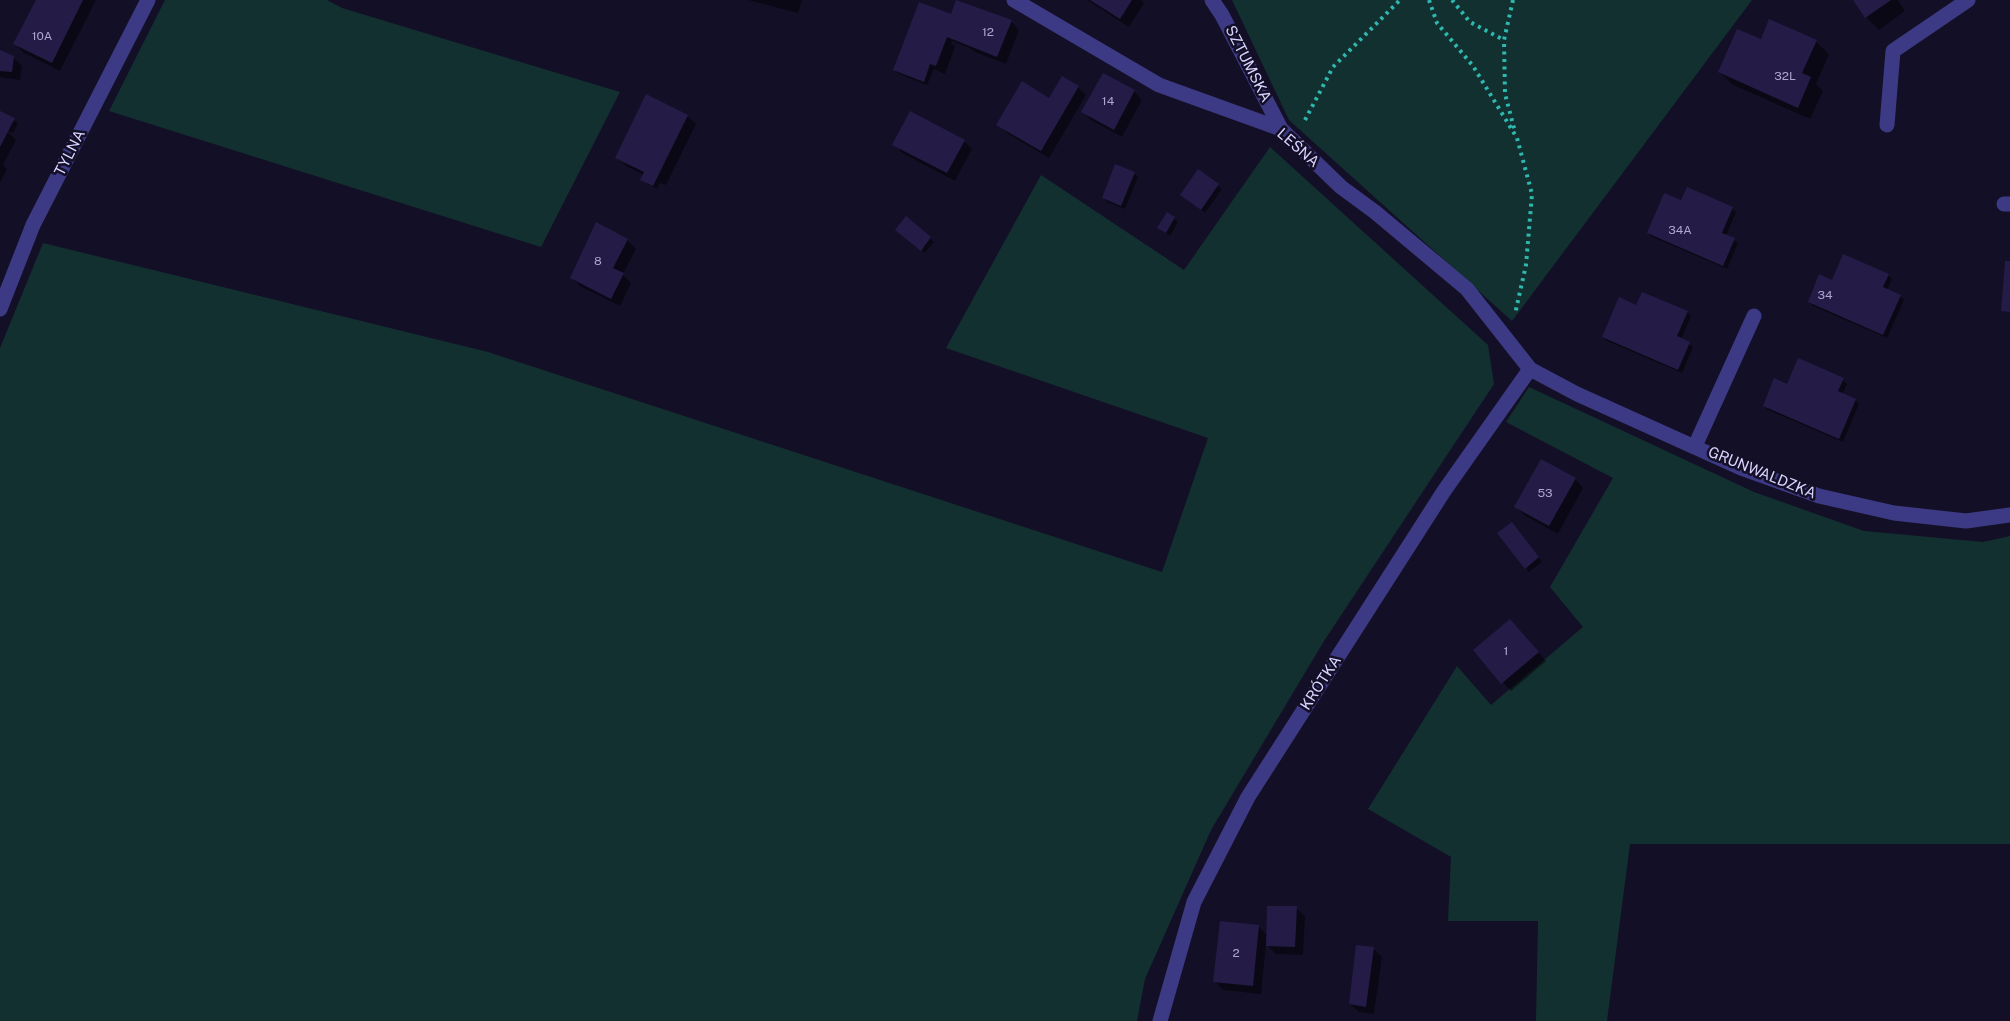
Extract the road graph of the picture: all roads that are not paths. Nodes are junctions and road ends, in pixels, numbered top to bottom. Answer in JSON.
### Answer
{"nodes":[{"id":1,"x":148,"y":0,"type":"edge"},
{"id":2,"x":1014,"y":0,"type":"edge"},
{"id":3,"x":1212,"y":0,"type":"edge"},
{"id":4,"x":1968,"y":0,"type":"edge"},
{"id":5,"x":1887,"y":125,"type":"dead end"},
{"id":6,"x":1281,"y":129,"type":"junction"},
{"id":7,"x":0,"y":309,"type":"edge"},
{"id":8,"x":1754,"y":316,"type":"dead end"},
{"id":9,"x":1530,"y":369,"type":"junction"},
{"id":10,"x":1695,"y":446,"type":"junction"},
{"id":11,"x":2010,"y":515,"type":"edge"},
{"id":12,"x":1160,"y":1021,"type":"edge"}],
"edges":[{"from":1,"to":7,"type":"street","name":"TYLNA"},
{"from":2,"to":6,"type":"street","name":"LEŚNA"},
{"from":3,"to":6,"type":"street","name":"SZTUMSKA"},
{"from":4,"to":5,"type":"street"},
{"from":6,"to":9,"type":"street","name":"LEŚNA"},
{"from":8,"to":10,"type":"street"},
{"from":9,"to":10,"type":"street","name":"GRUNWALDZKA"},
{"from":9,"to":12,"type":"street","name":"KRÓTKA"},
{"from":10,"to":11,"type":"street","name":"GRUNWALDZKA"}]}
